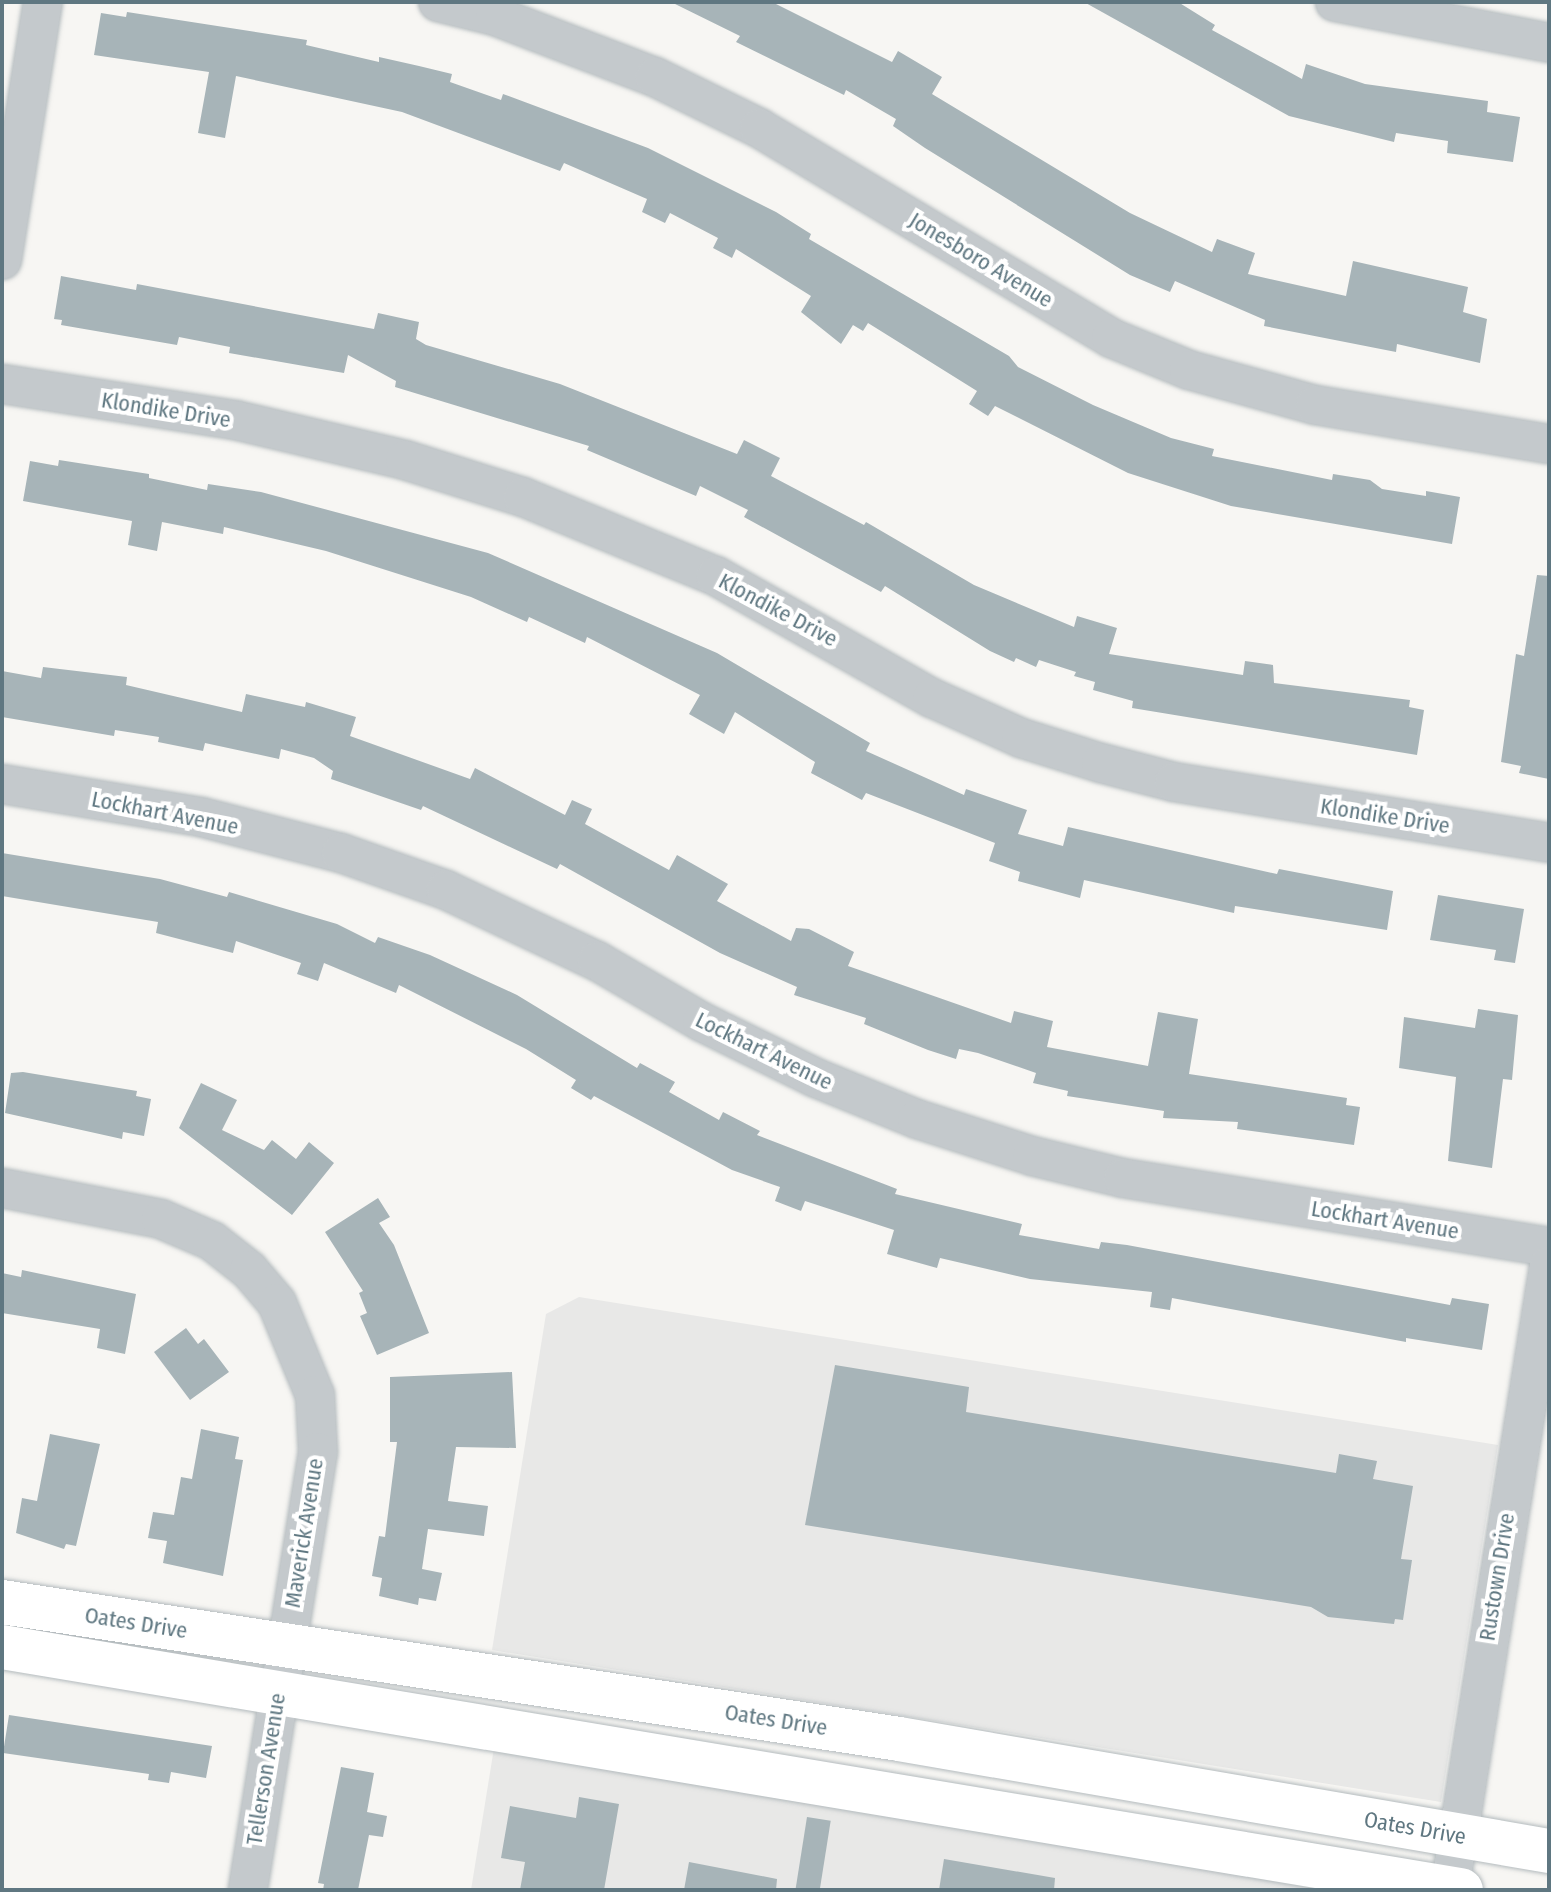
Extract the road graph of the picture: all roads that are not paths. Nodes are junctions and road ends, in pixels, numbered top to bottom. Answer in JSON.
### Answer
{"nodes":[{"id":1,"x":43,"y":2,"type":"edge"},
{"id":2,"x":438,"y":2,"type":"edge"},
{"id":3,"x":1348,"y":4,"type":"edge"},
{"id":4,"x":1549,"y":43,"type":"edge"},
{"id":5,"x":2,"y":260,"type":"edge"},
{"id":6,"x":2,"y":384,"type":"edge"},
{"id":7,"x":1549,"y":444,"type":"edge"},
{"id":8,"x":2,"y":784,"type":"edge"},
{"id":9,"x":1549,"y":843,"type":"edge"},
{"id":10,"x":2,"y":1188,"type":"edge"},
{"id":11,"x":1549,"y":1247,"type":"edge"},
{"id":12,"x":1549,"y":1266,"type":"edge"},
{"id":13,"x":2,"y":1602,"type":"edge"},
{"id":14,"x":2,"y":1647,"type":"edge"},
{"id":15,"x":285,"y":1647,"type":"junction"},
{"id":16,"x":278,"y":1692,"type":"junction"},
{"id":17,"x":762,"y":1718,"type":"junction"},
{"id":18,"x":753,"y":1772,"type":"junction"},
{"id":19,"x":1093,"y":1772,"type":"junction"},
{"id":20,"x":1084,"y":1827,"type":"junction"},
{"id":21,"x":1457,"y":1836,"type":"junction"},
{"id":22,"x":1549,"y":1851,"type":"edge"},
{"id":23,"x":1455,"y":1889,"type":"edge"},
{"id":24,"x":248,"y":1890,"type":"edge"}],
"edges":[{"from":1,"to":5,"type":"street"},
{"from":2,"to":7,"type":"street","name":"Jonesboro Avenue"},
{"from":3,"to":4,"type":"street"},
{"from":6,"to":9,"type":"street","name":"Klondike Drive"},
{"from":8,"to":11,"type":"street","name":"Lockhart Avenue"},
{"from":10,"to":15,"type":"street","name":"Maverick Avenue"},
{"from":12,"to":21,"type":"street","name":"Rustown Drive"},
{"from":13,"to":15,"type":"main road","name":"Oates Drive"},
{"from":14,"to":16,"type":"main road","name":"Oates Drive"},
{"from":15,"to":16,"type":"street","name":"Tellerson Avenue"},
{"from":15,"to":17,"type":"main road","name":"Oates Drive"},
{"from":16,"to":18,"type":"main road","name":"Oates Drive"},
{"from":16,"to":24,"type":"street","name":"Tellerson Avenue"},
{"from":17,"to":18,"type":"main road"},
{"from":17,"to":19,"type":"main road","name":"Oates Drive"},
{"from":18,"to":20,"type":"main road","name":"Oates Drive"},
{"from":19,"to":20,"type":"main road"},
{"from":19,"to":21,"type":"main road","name":"Oates Drive"},
{"from":20,"to":23,"type":"main road","name":"Oates Drive"},
{"from":21,"to":22,"type":"main road","name":"Oates Drive"},
{"from":21,"to":23,"type":"street","name":"Rustown Drive"}]}
